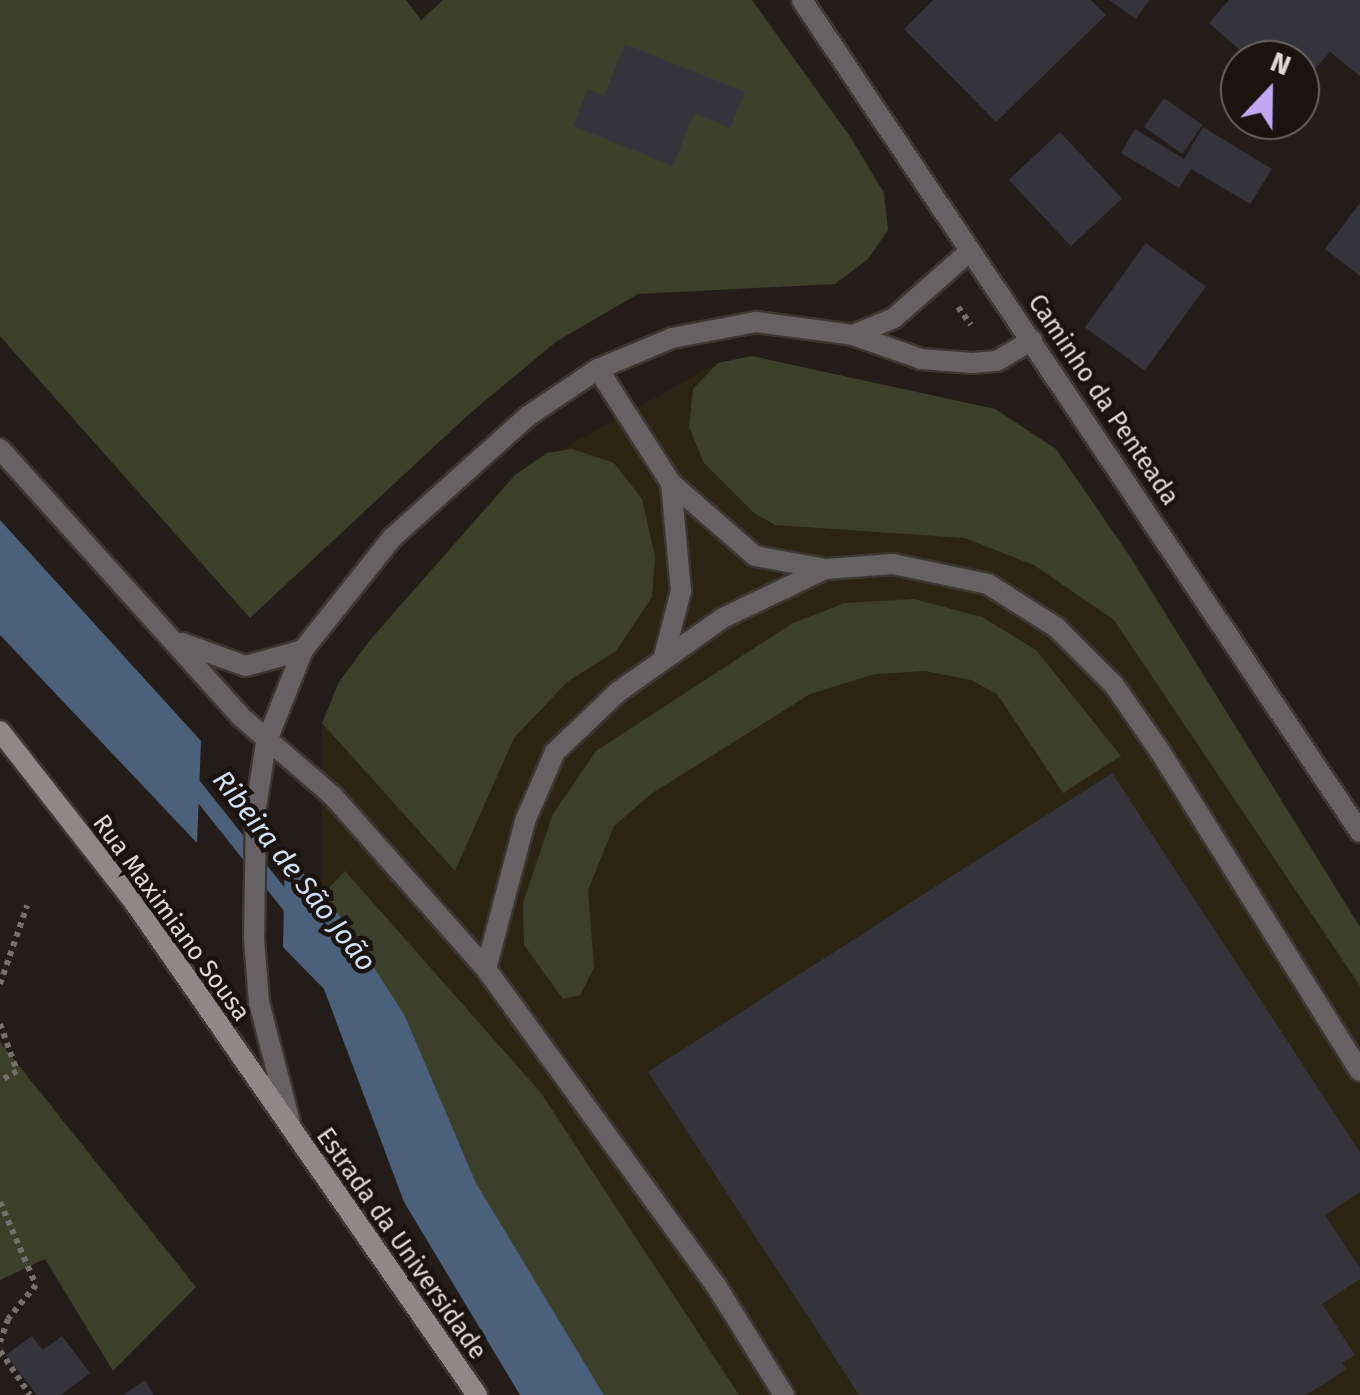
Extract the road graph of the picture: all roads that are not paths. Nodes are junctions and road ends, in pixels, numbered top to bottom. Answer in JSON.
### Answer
{"nodes":[{"id":1,"x":802,"y":0,"type":"edge"},
{"id":2,"x":970,"y":250,"type":"junction"},
{"id":3,"x":853,"y":335,"type":"junction"},
{"id":4,"x":1032,"y":340,"type":"junction"},
{"id":5,"x":598,"y":369,"type":"junction"},
{"id":6,"x":0,"y":450,"type":"edge"},
{"id":7,"x":671,"y":483,"type":"junction"},
{"id":8,"x":826,"y":569,"type":"junction"},
{"id":9,"x":172,"y":638,"type":"junction"},
{"id":10,"x":303,"y":650,"type":"junction"},
{"id":11,"x":663,"y":660,"type":"junction"},
{"id":12,"x":0,"y":731,"type":"edge"},
{"id":13,"x":266,"y":744,"type":"junction"},
{"id":14,"x":1360,"y":832,"type":"edge"},
{"id":15,"x":486,"y":969,"type":"junction"},
{"id":16,"x":1360,"y":1071,"type":"edge"},
{"id":17,"x":295,"y":1139,"type":"junction"},
{"id":18,"x":477,"y":1395,"type":"edge"},
{"id":19,"x":784,"y":1395,"type":"edge"}],
"edges":[{"from":1,"to":2,"type":"street","name":"Caminho da Penteada"},
{"from":2,"to":3,"type":"street"},
{"from":2,"to":4,"type":"street","name":"Caminho da Penteada"},
{"from":3,"to":4,"type":"street","name":"Estrada da Universidade"},
{"from":3,"to":5,"type":"street","name":"Estrada da Universidade"},
{"from":4,"to":14,"type":"street","name":"Caminho da Penteada"},
{"from":5,"to":7,"type":"street"},
{"from":5,"to":10,"type":"street","name":"Estrada da Universidade"},
{"from":6,"to":9,"type":"street"},
{"from":7,"to":8,"type":"street"},
{"from":7,"to":11,"type":"street"},
{"from":8,"to":11,"type":"street"},
{"from":8,"to":16,"type":"street"},
{"from":9,"to":10,"type":"street"},
{"from":9,"to":13,"type":"street"},
{"from":10,"to":13,"type":"street","name":"Estrada da Universidade"},
{"from":11,"to":15,"type":"street"},
{"from":12,"to":17,"type":"main road","name":"Rua Maximiano Sousa"},
{"from":13,"to":15,"type":"street"},
{"from":13,"to":17,"type":"street","name":"Estrada da Universidade"},
{"from":15,"to":19,"type":"street"},
{"from":17,"to":18,"type":"main road","name":"Estrada da Universidade"}]}
